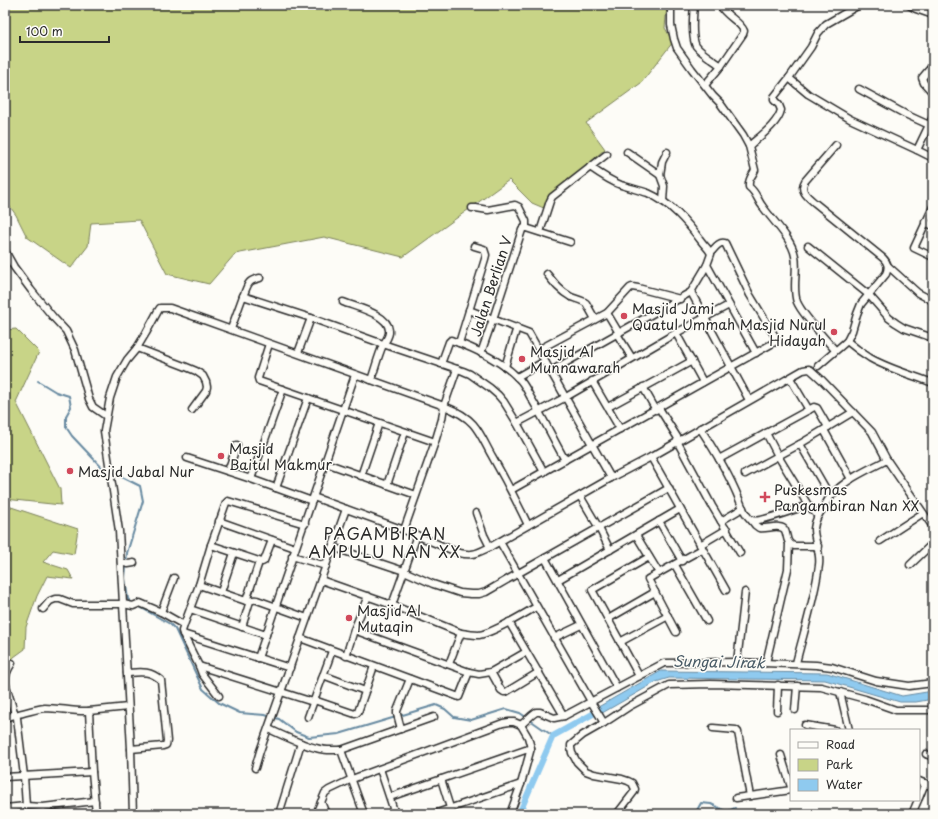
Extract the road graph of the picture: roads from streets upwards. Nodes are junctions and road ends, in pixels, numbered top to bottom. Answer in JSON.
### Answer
{"nodes":[{"id":1,"x":671,"y":5,"type":"edge"},
{"id":2,"x":696,"y":5,"type":"edge"},
{"id":3,"x":720,"y":5,"type":"edge"},
{"id":4,"x":859,"y":5,"type":"edge"},
{"id":5,"x":909,"y":5,"type":"edge"},
{"id":6,"x":933,"y":15,"type":"edge"},
{"id":7,"x":933,"y":65,"type":"edge"},
{"id":8,"x":721,"y":66,"type":"junction"},
{"id":9,"x":790,"y":78,"type":"junction"},
{"id":10,"x":704,"y":85,"type":"junction"},
{"id":11,"x":859,"y":89,"type":"dead end"},
{"id":12,"x":933,"y":93,"type":"edge"},
{"id":13,"x":933,"y":117,"type":"edge"},
{"id":14,"x":929,"y":125,"type":"junction"},
{"id":15,"x":836,"y":145,"type":"dead end"},
{"id":16,"x":749,"y":146,"type":"junction"},
{"id":17,"x":917,"y":150,"type":"junction"},
{"id":18,"x":627,"y":152,"type":"dead end"},
{"id":19,"x":667,"y":152,"type":"dead end"},
{"id":20,"x":607,"y":154,"type":"dead end"},
{"id":21,"x":933,"y":158,"type":"edge"},
{"id":22,"x":590,"y":167,"type":"junction"},
{"id":23,"x":660,"y":175,"type":"junction"},
{"id":24,"x":663,"y":202,"type":"junction"},
{"id":25,"x":933,"y":206,"type":"edge"},
{"id":26,"x":472,"y":208,"type":"dead end"},
{"id":27,"x":926,"y":222,"type":"junction"},
{"id":28,"x":933,"y":226,"type":"edge"},
{"id":29,"x":526,"y":228,"type":"junction"},
{"id":30,"x":540,"y":232,"type":"junction"},
{"id":31,"x":570,"y":242,"type":"dead end"},
{"id":32,"x":474,"y":246,"type":"dead end"},
{"id":33,"x":808,"y":246,"type":"dead end"},
{"id":34,"x":5,"y":251,"type":"edge"},
{"id":35,"x":711,"y":252,"type":"junction"},
{"id":36,"x":933,"y":257,"type":"edge"},
{"id":37,"x":707,"y":265,"type":"junction"},
{"id":38,"x":888,"y":266,"type":"junction"},
{"id":39,"x":547,"y":274,"type":"dead end"},
{"id":40,"x":260,"y":278,"type":"dead end"},
{"id":41,"x":691,"y":292,"type":"junction"},
{"id":42,"x":869,"y":295,"type":"junction"},
{"id":43,"x":243,"y":296,"type":"junction"},
{"id":44,"x":680,"y":299,"type":"junction"},
{"id":45,"x":933,"y":301,"type":"edge"},
{"id":46,"x":343,"y":302,"type":"dead end"},
{"id":47,"x":729,"y":306,"type":"junction"},
{"id":48,"x":469,"y":310,"type":"junction"},
{"id":49,"x":607,"y":313,"type":"junction"},
{"id":50,"x":311,"y":318,"type":"junction"},
{"id":51,"x":705,"y":318,"type":"junction"},
{"id":52,"x":493,"y":319,"type":"junction"},
{"id":53,"x":595,"y":319,"type":"junction"},
{"id":54,"x":517,"y":327,"type":"junction"},
{"id":55,"x":231,"y":330,"type":"junction"},
{"id":56,"x":676,"y":333,"type":"junction"},
{"id":57,"x":618,"y":334,"type":"junction"},
{"id":58,"x":933,"y":338,"type":"edge"},
{"id":59,"x":847,"y":341,"type":"junction"},
{"id":60,"x":459,"y":343,"type":"junction"},
{"id":61,"x":270,"y":344,"type":"junction"},
{"id":62,"x":383,"y":344,"type":"junction"},
{"id":63,"x":137,"y":348,"type":"junction"},
{"id":64,"x":538,"y":350,"type":"junction"},
{"id":65,"x":835,"y":350,"type":"junction"},
{"id":66,"x":298,"y":353,"type":"junction"},
{"id":67,"x":481,"y":353,"type":"junction"},
{"id":68,"x":756,"y":353,"type":"junction"},
{"id":69,"x":632,"y":358,"type":"junction"},
{"id":70,"x":692,"y":360,"type":"junction"},
{"id":71,"x":545,"y":361,"type":"junction"},
{"id":72,"x":441,"y":364,"type":"junction"},
{"id":73,"x":505,"y":367,"type":"junction"},
{"id":74,"x":731,"y":367,"type":"junction"},
{"id":75,"x":815,"y":368,"type":"junction"},
{"id":76,"x":457,"y":369,"type":"junction"},
{"id":77,"x":551,"y":371,"type":"junction"},
{"id":78,"x":355,"y":375,"type":"junction"},
{"id":79,"x":517,"y":377,"type":"junction"},
{"id":80,"x":790,"y":378,"type":"junction"},
{"id":81,"x":371,"y":380,"type":"junction"},
{"id":82,"x":592,"y":381,"type":"junction"},
{"id":83,"x":703,"y":382,"type":"junction"},
{"id":84,"x":933,"y":383,"type":"edge"},
{"id":85,"x":644,"y":388,"type":"junction"},
{"id":86,"x":283,"y":389,"type":"junction"},
{"id":87,"x":566,"y":397,"type":"junction"},
{"id":88,"x":308,"y":398,"type":"junction"},
{"id":89,"x":749,"y":400,"type":"junction"},
{"id":90,"x":444,"y":406,"type":"junction"},
{"id":91,"x":608,"y":407,"type":"junction"},
{"id":92,"x":657,"y":409,"type":"junction"},
{"id":93,"x":192,"y":410,"type":"dead end"},
{"id":94,"x":344,"y":410,"type":"junction"},
{"id":95,"x":809,"y":410,"type":"junction"},
{"id":96,"x":539,"y":412,"type":"junction"},
{"id":97,"x":853,"y":412,"type":"junction"},
{"id":98,"x":106,"y":416,"type":"junction"},
{"id":99,"x":379,"y":423,"type":"junction"},
{"id":100,"x":517,"y":423,"type":"junction"},
{"id":101,"x":700,"y":428,"type":"junction"},
{"id":102,"x":826,"y":428,"type":"junction"},
{"id":103,"x":620,"y":429,"type":"junction"},
{"id":104,"x":405,"y":432,"type":"junction"},
{"id":105,"x":766,"y":433,"type":"junction"},
{"id":106,"x":678,"y":441,"type":"junction"},
{"id":107,"x":435,"y":442,"type":"junction"},
{"id":108,"x":800,"y":444,"type":"junction"},
{"id":109,"x":237,"y":445,"type":"dead end"},
{"id":110,"x":592,"y":445,"type":"junction"},
{"id":111,"x":778,"y":456,"type":"junction"},
{"id":112,"x":651,"y":457,"type":"junction"},
{"id":113,"x":186,"y":458,"type":"dead end"},
{"id":114,"x":719,"y":459,"type":"junction"},
{"id":115,"x":565,"y":460,"type":"junction"},
{"id":116,"x":887,"y":460,"type":"junction"},
{"id":117,"x":326,"y":463,"type":"junction"},
{"id":118,"x":228,"y":472,"type":"junction"},
{"id":119,"x":544,"y":472,"type":"junction"},
{"id":120,"x":744,"y":474,"type":"dead end"},
{"id":121,"x":361,"y":476,"type":"junction"},
{"id":122,"x":611,"y":478,"type":"junction"},
{"id":123,"x":251,"y":479,"type":"junction"},
{"id":124,"x":851,"y":479,"type":"junction"},
{"id":125,"x":387,"y":485,"type":"junction"},
{"id":126,"x":276,"y":488,"type":"junction"},
{"id":127,"x":669,"y":488,"type":"junction"},
{"id":128,"x":511,"y":490,"type":"junction"},
{"id":129,"x":416,"y":495,"type":"junction"},
{"id":130,"x":580,"y":496,"type":"junction"},
{"id":131,"x":830,"y":496,"type":"junction"},
{"id":132,"x":313,"y":499,"type":"junction"},
{"id":133,"x":808,"y":505,"type":"junction"},
{"id":134,"x":743,"y":508,"type":"junction"},
{"id":135,"x":346,"y":509,"type":"junction"},
{"id":136,"x":680,"y":510,"type":"junction"},
{"id":137,"x":476,"y":512,"type":"dead end"},
{"id":138,"x":923,"y":513,"type":"junction"},
{"id":139,"x":818,"y":516,"type":"junction"},
{"id":140,"x":751,"y":520,"type":"junction"},
{"id":141,"x":219,"y":521,"type":"junction"},
{"id":142,"x":659,"y":521,"type":"junction"},
{"id":143,"x":721,"y":521,"type":"junction"},
{"id":144,"x":305,"y":524,"type":"junction"},
{"id":145,"x":528,"y":525,"type":"junction"},
{"id":146,"x":933,"y":527,"type":"edge"},
{"id":147,"x":599,"y":528,"type":"junction"},
{"id":148,"x":727,"y":529,"type":"junction"},
{"id":149,"x":404,"y":530,"type":"junction"},
{"id":150,"x":636,"y":535,"type":"junction"},
{"id":151,"x":417,"y":536,"type":"junction"},
{"id":152,"x":272,"y":540,"type":"junction"},
{"id":153,"x":880,"y":541,"type":"dead end"},
{"id":154,"x":500,"y":542,"type":"junction"},
{"id":155,"x":789,"y":543,"type":"junction"},
{"id":156,"x":933,"y":543,"type":"edge"},
{"id":157,"x":211,"y":545,"type":"junction"},
{"id":158,"x":818,"y":546,"type":"junction"},
{"id":159,"x":332,"y":547,"type":"junction"},
{"id":160,"x":490,"y":547,"type":"junction"},
{"id":161,"x":701,"y":547,"type":"junction"},
{"id":162,"x":295,"y":548,"type":"junction"},
{"id":163,"x":610,"y":550,"type":"junction"},
{"id":164,"x":234,"y":553,"type":"junction"},
{"id":165,"x":740,"y":553,"type":"dead end"},
{"id":166,"x":292,"y":556,"type":"junction"},
{"id":167,"x":649,"y":557,"type":"junction"},
{"id":168,"x":545,"y":558,"type":"junction"},
{"id":169,"x":682,"y":561,"type":"junction"},
{"id":170,"x":259,"y":562,"type":"junction"},
{"id":171,"x":675,"y":565,"type":"junction"},
{"id":172,"x":910,"y":565,"type":"dead end"},
{"id":173,"x":326,"y":566,"type":"junction"},
{"id":174,"x":404,"y":571,"type":"junction"},
{"id":175,"x":659,"y":573,"type":"junction"},
{"id":176,"x":517,"y":574,"type":"junction"},
{"id":177,"x":174,"y":578,"type":"dead end"},
{"id":178,"x":321,"y":580,"type":"junction"},
{"id":179,"x":558,"y":580,"type":"junction"},
{"id":180,"x":199,"y":585,"type":"junction"},
{"id":181,"x":726,"y":590,"type":"dead end"},
{"id":182,"x":221,"y":592,"type":"junction"},
{"id":183,"x":655,"y":592,"type":"junction"},
{"id":184,"x":746,"y":592,"type":"dead end"},
{"id":185,"x":368,"y":596,"type":"junction"},
{"id":186,"x":248,"y":601,"type":"junction"},
{"id":187,"x":123,"y":604,"type":"junction"},
{"id":188,"x":392,"y":605,"type":"junction"},
{"id":189,"x":275,"y":607,"type":"junction"},
{"id":190,"x":536,"y":607,"type":"junction"},
{"id":191,"x":43,"y":609,"type":"dead end"},
{"id":192,"x":190,"y":609,"type":"junction"},
{"id":193,"x":161,"y":612,"type":"junction"},
{"id":194,"x":668,"y":616,"type":"junction"},
{"id":195,"x":307,"y":618,"type":"junction"},
{"id":196,"x":608,"y":619,"type":"junction"},
{"id":197,"x":707,"y":621,"type":"dead end"},
{"id":198,"x":509,"y":622,"type":"junction"},
{"id":199,"x":184,"y":625,"type":"junction"},
{"id":200,"x":582,"y":625,"type":"junction"},
{"id":201,"x":242,"y":627,"type":"junction"},
{"id":202,"x":354,"y":630,"type":"junction"},
{"id":203,"x":461,"y":632,"type":"junction"},
{"id":204,"x":676,"y":632,"type":"dead end"},
{"id":205,"x":183,"y":634,"type":"junction"},
{"id":206,"x":266,"y":635,"type":"junction"},
{"id":207,"x":300,"y":638,"type":"junction"},
{"id":208,"x":554,"y":638,"type":"junction"},
{"id":209,"x":620,"y":642,"type":"junction"},
{"id":210,"x":332,"y":651,"type":"junction"},
{"id":211,"x":526,"y":652,"type":"junction"},
{"id":212,"x":346,"y":656,"type":"junction"},
{"id":213,"x":258,"y":658,"type":"junction"},
{"id":214,"x":737,"y":662,"type":"junction"},
{"id":215,"x":12,"y":663,"type":"dead end"},
{"id":216,"x":766,"y":663,"type":"junction"},
{"id":217,"x":448,"y":664,"type":"junction"},
{"id":218,"x":796,"y":664,"type":"junction"},
{"id":219,"x":199,"y":666,"type":"junction"},
{"id":220,"x":374,"y":666,"type":"junction"},
{"id":221,"x":290,"y":668,"type":"junction"},
{"id":222,"x":469,"y":672,"type":"junction"},
{"id":223,"x":491,"y":672,"type":"junction"},
{"id":224,"x":539,"y":672,"type":"junction"},
{"id":225,"x":127,"y":673,"type":"junction"},
{"id":226,"x":323,"y":675,"type":"junction"},
{"id":227,"x":639,"y":676,"type":"junction"},
{"id":228,"x":410,"y":679,"type":"junction"},
{"id":229,"x":933,"y":684,"type":"edge"},
{"id":230,"x":778,"y":685,"type":"junction"},
{"id":231,"x":797,"y":686,"type":"junction"},
{"id":232,"x":617,"y":688,"type":"junction"},
{"id":233,"x":281,"y":692,"type":"junction"},
{"id":234,"x":365,"y":692,"type":"junction"},
{"id":235,"x":840,"y":692,"type":"junction"},
{"id":236,"x":219,"y":696,"type":"dead end"},
{"id":237,"x":314,"y":701,"type":"junction"},
{"id":238,"x":592,"y":703,"type":"junction"},
{"id":239,"x":128,"y":707,"type":"junction"},
{"id":240,"x":795,"y":710,"type":"dead end"},
{"id":241,"x":933,"y":710,"type":"edge"},
{"id":242,"x":89,"y":711,"type":"junction"},
{"id":243,"x":777,"y":711,"type":"dead end"},
{"id":244,"x":15,"y":715,"type":"junction"},
{"id":245,"x":564,"y":716,"type":"junction"},
{"id":246,"x":308,"y":717,"type":"dead end"},
{"id":247,"x":434,"y":717,"type":"dead end"},
{"id":248,"x":5,"y":718,"type":"edge"},
{"id":249,"x":604,"y":723,"type":"junction"},
{"id":250,"x":522,"y":724,"type":"junction"},
{"id":251,"x":805,"y":725,"type":"dead end"},
{"id":252,"x":400,"y":726,"type":"junction"},
{"id":253,"x":269,"y":728,"type":"junction"},
{"id":254,"x":713,"y":728,"type":"dead end"},
{"id":255,"x":828,"y":729,"type":"edge"},
{"id":256,"x":849,"y":729,"type":"edge"},
{"id":257,"x":301,"y":743,"type":"junction"},
{"id":258,"x":531,"y":748,"type":"junction"},
{"id":259,"x":130,"y":749,"type":"junction"},
{"id":260,"x":341,"y":750,"type":"junction"},
{"id":261,"x":926,"y":754,"type":"dead end"},
{"id":262,"x":781,"y":755,"type":"dead end"},
{"id":263,"x":933,"y":757,"type":"edge"},
{"id":264,"x":255,"y":768,"type":"dead end"},
{"id":265,"x":380,"y":769,"type":"junction"},
{"id":266,"x":92,"y":772,"type":"junction"},
{"id":267,"x":24,"y":776,"type":"junction"},
{"id":268,"x":5,"y":777,"type":"edge"},
{"id":269,"x":352,"y":779,"type":"junction"},
{"id":270,"x":441,"y":779,"type":"junction"},
{"id":271,"x":922,"y":782,"type":"edge"},
{"id":272,"x":521,"y":784,"type":"junction"},
{"id":273,"x":790,"y":785,"type":"edge"},
{"id":274,"x":933,"y":787,"type":"edge"},
{"id":275,"x":790,"y":788,"type":"edge"},
{"id":276,"x":920,"y":793,"type":"edge"},
{"id":277,"x":750,"y":796,"type":"junction"},
{"id":278,"x":390,"y":797,"type":"junction"},
{"id":279,"x":736,"y":798,"type":"dead end"},
{"id":280,"x":95,"y":801,"type":"junction"},
{"id":281,"x":918,"y":801,"type":"edge"},
{"id":282,"x":321,"y":802,"type":"junction"},
{"id":283,"x":26,"y":806,"type":"junction"},
{"id":284,"x":43,"y":807,"type":"junction"},
{"id":285,"x":5,"y":808,"type":"edge"},
{"id":286,"x":451,"y":811,"type":"edge"},
{"id":287,"x":44,"y":814,"type":"edge"},
{"id":288,"x":96,"y":814,"type":"edge"},
{"id":289,"x":133,"y":814,"type":"edge"},
{"id":290,"x":279,"y":814,"type":"edge"},
{"id":291,"x":316,"y":814,"type":"edge"},
{"id":292,"x":326,"y":814,"type":"edge"},
{"id":293,"x":364,"y":814,"type":"edge"},
{"id":294,"x":395,"y":814,"type":"edge"},
{"id":295,"x":434,"y":814,"type":"edge"},
{"id":296,"x":510,"y":814,"type":"edge"},
{"id":297,"x":617,"y":814,"type":"edge"},
{"id":298,"x":912,"y":814,"type":"edge"}],
"edges":[{"from":1,"to":10,"type":"street"},
{"from":2,"to":8,"type":"street"},
{"from":3,"to":8,"type":"street"},
{"from":4,"to":9,"type":"street"},
{"from":5,"to":6,"type":"street"},
{"from":7,"to":12,"type":"street"},
{"from":8,"to":10,"type":"street"},
{"from":9,"to":16,"type":"street"},
{"from":9,"to":17,"type":"street"},
{"from":10,"to":16,"type":"street"},
{"from":11,"to":14,"type":"street"},
{"from":13,"to":14,"type":"street"},
{"from":14,"to":17,"type":"street"},
{"from":15,"to":38,"type":"street"},
{"from":16,"to":65,"type":"street"},
{"from":17,"to":21,"type":"street"},
{"from":18,"to":23,"type":"street"},
{"from":19,"to":23,"type":"street"},
{"from":20,"to":22,"type":"street"},
{"from":22,"to":24,"type":"street"},
{"from":22,"to":30,"type":"street"},
{"from":23,"to":24,"type":"street"},
{"from":24,"to":35,"type":"street"},
{"from":25,"to":27,"type":"street"},
{"from":26,"to":29,"type":"street"},
{"from":27,"to":28,"type":"street"},
{"from":27,"to":36,"type":"street"},
{"from":29,"to":30,"type":"street","name":"Jalan Berlian V"},
{"from":29,"to":52,"type":"street","name":"Jalan Berlian V"},
{"from":30,"to":31,"type":"street","name":"Jalan Berlian V"},
{"from":32,"to":48,"type":"street"},
{"from":33,"to":42,"type":"street"},
{"from":34,"to":98,"type":"street"},
{"from":35,"to":37,"type":"street"},
{"from":35,"to":68,"type":"street"},
{"from":37,"to":41,"type":"street"},
{"from":37,"to":47,"type":"street"},
{"from":38,"to":42,"type":"street"},
{"from":38,"to":45,"type":"street"},
{"from":39,"to":53,"type":"street"},
{"from":40,"to":43,"type":"street"},
{"from":41,"to":44,"type":"street"},
{"from":41,"to":51,"type":"street"},
{"from":42,"to":58,"type":"street"},
{"from":42,"to":59,"type":"street"},
{"from":43,"to":50,"type":"street"},
{"from":43,"to":55,"type":"street"},
{"from":44,"to":49,"type":"street"},
{"from":44,"to":57,"type":"street"},
{"from":46,"to":62,"type":"street"},
{"from":47,"to":51,"type":"street"},
{"from":47,"to":68,"type":"street"},
{"from":48,"to":52,"type":"street"},
{"from":48,"to":60,"type":"street"},
{"from":49,"to":53,"type":"street"},
{"from":49,"to":57,"type":"street"},
{"from":50,"to":62,"type":"street"},
{"from":50,"to":66,"type":"street"},
{"from":51,"to":56,"type":"street"},
{"from":51,"to":74,"type":"street"},
{"from":52,"to":54,"type":"street"},
{"from":52,"to":67,"type":"street","name":"Jalan Berlian V"},
{"from":53,"to":64,"type":"street"},
{"from":54,"to":64,"type":"street"},
{"from":54,"to":73,"type":"street"},
{"from":55,"to":61,"type":"street"},
{"from":55,"to":63,"type":"street"},
{"from":56,"to":69,"type":"street"},
{"from":56,"to":70,"type":"street"},
{"from":57,"to":69,"type":"street"},
{"from":57,"to":77,"type":"street"},
{"from":59,"to":65,"type":"street"},
{"from":59,"to":84,"type":"street"},
{"from":60,"to":67,"type":"street"},
{"from":60,"to":72,"type":"street"},
{"from":61,"to":66,"type":"street"},
{"from":61,"to":86,"type":"street"},
{"from":62,"to":72,"type":"street"},
{"from":62,"to":81,"type":"street"},
{"from":63,"to":93,"type":"street"},
{"from":63,"to":98,"type":"street"},
{"from":64,"to":71,"type":"street"},
{"from":65,"to":75,"type":"street"},
{"from":66,"to":78,"type":"street"},
{"from":67,"to":73,"type":"street"},
{"from":68,"to":74,"type":"street"},
{"from":69,"to":82,"type":"street"},
{"from":70,"to":83,"type":"street"},
{"from":70,"to":85,"type":"street"},
{"from":71,"to":77,"type":"street"},
{"from":71,"to":79,"type":"street"},
{"from":72,"to":76,"type":"street"},
{"from":73,"to":79,"type":"street"},
{"from":74,"to":83,"type":"street"},
{"from":74,"to":89,"type":"street"},
{"from":75,"to":80,"type":"street"},
{"from":75,"to":97,"type":"street"},
{"from":76,"to":90,"type":"street"},
{"from":76,"to":100,"type":"street"},
{"from":77,"to":87,"type":"street"},
{"from":78,"to":81,"type":"street"},
{"from":78,"to":94,"type":"street"},
{"from":79,"to":96,"type":"street"},
{"from":80,"to":89,"type":"street"},
{"from":80,"to":95,"type":"street"},
{"from":81,"to":90,"type":"street"},
{"from":82,"to":87,"type":"street"},
{"from":82,"to":91,"type":"street"},
{"from":83,"to":92,"type":"street"},
{"from":85,"to":91,"type":"street"},
{"from":85,"to":92,"type":"street"},
{"from":86,"to":88,"type":"street"},
{"from":86,"to":123,"type":"street"},
{"from":87,"to":96,"type":"street"},
{"from":87,"to":110,"type":"street"},
{"from":88,"to":94,"type":"street"},
{"from":88,"to":126,"type":"street"},
{"from":89,"to":101,"type":"street"},
{"from":90,"to":107,"type":"street"},
{"from":90,"to":128,"type":"street"},
{"from":91,"to":103,"type":"street"},
{"from":92,"to":103,"type":"street"},
{"from":92,"to":106,"type":"street"},
{"from":94,"to":99,"type":"street"},
{"from":94,"to":117,"type":"street"},
{"from":95,"to":102,"type":"street"},
{"from":95,"to":105,"type":"street"},
{"from":96,"to":100,"type":"street"},
{"from":96,"to":115,"type":"street"},
{"from":97,"to":102,"type":"street"},
{"from":97,"to":116,"type":"street"},
{"from":98,"to":187,"type":"street"},
{"from":99,"to":104,"type":"street"},
{"from":99,"to":121,"type":"street"},
{"from":100,"to":119,"type":"street"},
{"from":101,"to":106,"type":"street"},
{"from":101,"to":114,"type":"street"},
{"from":102,"to":108,"type":"street"},
{"from":102,"to":124,"type":"street"},
{"from":103,"to":110,"type":"street"},
{"from":104,"to":107,"type":"street"},
{"from":104,"to":125,"type":"street"},
{"from":105,"to":111,"type":"street"},
{"from":105,"to":114,"type":"street"},
{"from":106,"to":112,"type":"street"},
{"from":106,"to":143,"type":"street"},
{"from":107,"to":129,"type":"street"},
{"from":108,"to":111,"type":"street"},
{"from":108,"to":131,"type":"street"},
{"from":109,"to":118,"type":"street"},
{"from":110,"to":115,"type":"street"},
{"from":110,"to":122,"type":"street"},
{"from":111,"to":120,"type":"street"},
{"from":111,"to":133,"type":"street"},
{"from":112,"to":122,"type":"street"},
{"from":112,"to":127,"type":"street"},
{"from":113,"to":118,"type":"street"},
{"from":114,"to":134,"type":"street"},
{"from":115,"to":119,"type":"street"},
{"from":116,"to":124,"type":"street"},
{"from":116,"to":138,"type":"street"},
{"from":117,"to":121,"type":"street"},
{"from":117,"to":132,"type":"street"},
{"from":118,"to":123,"type":"street"},
{"from":119,"to":128,"type":"street"},
{"from":121,"to":125,"type":"street"},
{"from":122,"to":130,"type":"street"},
{"from":123,"to":126,"type":"street"},
{"from":124,"to":131,"type":"street"},
{"from":125,"to":129,"type":"street"},
{"from":126,"to":132,"type":"street"},
{"from":127,"to":136,"type":"street"},
{"from":127,"to":147,"type":"street"},
{"from":128,"to":145,"type":"street"},
{"from":129,"to":149,"type":"street"},
{"from":130,"to":145,"type":"street"},
{"from":130,"to":147,"type":"street"},
{"from":131,"to":139,"type":"street"},
{"from":132,"to":135,"type":"street"},
{"from":132,"to":144,"type":"street"},
{"from":133,"to":139,"type":"street"},
{"from":133,"to":140,"type":"street"},
{"from":134,"to":140,"type":"street"},
{"from":134,"to":143,"type":"street"},
{"from":135,"to":149,"type":"street"},
{"from":135,"to":159,"type":"street"},
{"from":136,"to":142,"type":"street"},
{"from":136,"to":161,"type":"street"},
{"from":137,"to":160,"type":"street"},
{"from":138,"to":146,"type":"street"},
{"from":138,"to":153,"type":"street"},
{"from":139,"to":158,"type":"street"},
{"from":140,"to":155,"type":"street"},
{"from":141,"to":144,"type":"street"},
{"from":141,"to":152,"type":"street"},
{"from":141,"to":157,"type":"street"},
{"from":142,"to":150,"type":"street"},
{"from":142,"to":169,"type":"street"},
{"from":143,"to":148,"type":"street"},
{"from":144,"to":162,"type":"street"},
{"from":145,"to":154,"type":"street"},
{"from":147,"to":163,"type":"street"},
{"from":147,"to":168,"type":"street"},
{"from":148,"to":161,"type":"street"},
{"from":148,"to":165,"type":"street"},
{"from":149,"to":151,"type":"street"},
{"from":150,"to":163,"type":"street"},
{"from":150,"to":167,"type":"street"},
{"from":151,"to":160,"type":"street"},
{"from":151,"to":174,"type":"street"},
{"from":152,"to":162,"type":"street"},
{"from":152,"to":170,"type":"street"},
{"from":154,"to":160,"type":"street"},
{"from":154,"to":176,"type":"street"},
{"from":155,"to":158,"type":"street"},
{"from":155,"to":216,"type":"street"},
{"from":156,"to":172,"type":"street"},
{"from":157,"to":164,"type":"street"},
{"from":157,"to":180,"type":"street"},
{"from":158,"to":218,"type":"street"},
{"from":159,"to":173,"type":"street"},
{"from":159,"to":174,"type":"street"},
{"from":161,"to":169,"type":"street"},
{"from":161,"to":181,"type":"street"},
{"from":162,"to":166,"type":"street"},
{"from":163,"to":179,"type":"street"},
{"from":164,"to":170,"type":"street"},
{"from":164,"to":182,"type":"street"},
{"from":166,"to":173,"type":"street"},
{"from":166,"to":189,"type":"street"},
{"from":167,"to":175,"type":"street"},
{"from":167,"to":196,"type":"street"},
{"from":168,"to":176,"type":"street"},
{"from":168,"to":179,"type":"street"},
{"from":169,"to":171,"type":"street"},
{"from":170,"to":186,"type":"street"},
{"from":171,"to":175,"type":"street"},
{"from":171,"to":197,"type":"street"},
{"from":173,"to":178,"type":"street"},
{"from":174,"to":176,"type":"street"},
{"from":174,"to":188,"type":"street"},
{"from":175,"to":183,"type":"street"},
{"from":176,"to":190,"type":"street"},
{"from":177,"to":193,"type":"street"},
{"from":178,"to":185,"type":"street"},
{"from":178,"to":195,"type":"street"},
{"from":179,"to":200,"type":"street"},
{"from":180,"to":182,"type":"street"},
{"from":180,"to":192,"type":"street"},
{"from":182,"to":186,"type":"street"},
{"from":183,"to":194,"type":"street"},
{"from":183,"to":196,"type":"street"},
{"from":184,"to":214,"type":"street"},
{"from":185,"to":188,"type":"street"},
{"from":185,"to":202,"type":"street"},
{"from":186,"to":189,"type":"street"},
{"from":186,"to":201,"type":"street"},
{"from":187,"to":191,"type":"street"},
{"from":187,"to":193,"type":"street"},
{"from":187,"to":225,"type":"street"},
{"from":188,"to":203,"type":"street"},
{"from":189,"to":195,"type":"street"},
{"from":189,"to":206,"type":"street"},
{"from":190,"to":198,"type":"street"},
{"from":190,"to":208,"type":"street"},
{"from":192,"to":199,"type":"street"},
{"from":192,"to":201,"type":"street"},
{"from":193,"to":199,"type":"street"},
{"from":194,"to":204,"type":"street"},
{"from":194,"to":209,"type":"street"},
{"from":195,"to":207,"type":"street"},
{"from":196,"to":209,"type":"street"},
{"from":198,"to":203,"type":"street"},
{"from":198,"to":211,"type":"street"},
{"from":199,"to":205,"type":"street"},
{"from":200,"to":208,"type":"street"},
{"from":200,"to":232,"type":"street"},
{"from":201,"to":206,"type":"street"},
{"from":202,"to":212,"type":"street"},
{"from":202,"to":217,"type":"street"},
{"from":203,"to":217,"type":"street"},
{"from":205,"to":213,"type":"street"},
{"from":205,"to":219,"type":"street"},
{"from":206,"to":213,"type":"street"},
{"from":207,"to":210,"type":"street"},
{"from":207,"to":221,"type":"street"},
{"from":208,"to":238,"type":"street"},
{"from":209,"to":227,"type":"street"},
{"from":210,"to":212,"type":"street"},
{"from":210,"to":226,"type":"street"},
{"from":211,"to":223,"type":"street"},
{"from":211,"to":224,"type":"street"},
{"from":212,"to":220,"type":"street"},
{"from":213,"to":221,"type":"street"},
{"from":214,"to":216,"type":"street"},
{"from":214,"to":227,"type":"street"},
{"from":215,"to":244,"type":"street"},
{"from":216,"to":218,"type":"street"},
{"from":217,"to":222,"type":"street"},
{"from":218,"to":229,"type":"street"},
{"from":219,"to":233,"type":"street"},
{"from":219,"to":236,"type":"street"},
{"from":220,"to":228,"type":"street"},
{"from":220,"to":234,"type":"street"},
{"from":221,"to":233,"type":"street"},
{"from":222,"to":223,"type":"street"},
{"from":222,"to":228,"type":"street"},
{"from":223,"to":224,"type":"street"},
{"from":224,"to":245,"type":"street"},
{"from":225,"to":239,"type":"street"},
{"from":225,"to":259,"type":"street"},
{"from":226,"to":234,"type":"street"},
{"from":226,"to":237,"type":"street"},
{"from":227,"to":232,"type":"street"},
{"from":228,"to":252,"type":"street"},
{"from":230,"to":231,"type":"street"},
{"from":230,"to":243,"type":"street"},
{"from":230,"to":249,"type":"street"},
{"from":231,"to":235,"type":"street"},
{"from":231,"to":240,"type":"street"},
{"from":232,"to":238,"type":"street"},
{"from":233,"to":237,"type":"street"},
{"from":233,"to":253,"type":"street"},
{"from":234,"to":237,"type":"street"},
{"from":235,"to":241,"type":"street"},
{"from":235,"to":256,"type":"street"},
{"from":237,"to":246,"type":"street"},
{"from":238,"to":245,"type":"street"},
{"from":238,"to":249,"type":"street"},
{"from":239,"to":242,"type":"street"},
{"from":239,"to":259,"type":"street"},
{"from":242,"to":244,"type":"street"},
{"from":242,"to":266,"type":"street"},
{"from":244,"to":248,"type":"street"},
{"from":244,"to":267,"type":"street"},
{"from":245,"to":250,"type":"street"},
{"from":247,"to":252,"type":"street"},
{"from":249,"to":297,"type":"street"},
{"from":250,"to":258,"type":"street"},
{"from":250,"to":265,"type":"street"},
{"from":251,"to":255,"type":"street"},
{"from":252,"to":260,"type":"street"},
{"from":253,"to":257,"type":"street"},
{"from":253,"to":264,"type":"street"},
{"from":254,"to":277,"type":"street"},
{"from":257,"to":260,"type":"street"},
{"from":257,"to":290,"type":"street"},
{"from":258,"to":270,"type":"street"},
{"from":258,"to":272,"type":"street"},
{"from":259,"to":289,"type":"street"},
{"from":260,"to":269,"type":"street"},
{"from":261,"to":263,"type":"street"},
{"from":262,"to":273,"type":"street"},
{"from":265,"to":269,"type":"street"},
{"from":265,"to":278,"type":"street"},
{"from":266,"to":267,"type":"street"},
{"from":266,"to":280,"type":"street"},
{"from":267,"to":268,"type":"street"},
{"from":267,"to":283,"type":"street"},
{"from":269,"to":282,"type":"street"},
{"from":269,"to":293,"type":"street"},
{"from":270,"to":278,"type":"street"},
{"from":270,"to":286,"type":"street"},
{"from":271,"to":274,"type":"street"},
{"from":271,"to":276,"type":"street"},
{"from":272,"to":286,"type":"street"},
{"from":272,"to":296,"type":"street"},
{"from":275,"to":277,"type":"street"},
{"from":277,"to":279,"type":"street"},
{"from":278,"to":294,"type":"street"},
{"from":280,"to":284,"type":"street"},
{"from":280,"to":288,"type":"street"},
{"from":281,"to":298,"type":"street"},
{"from":282,"to":291,"type":"street"},
{"from":282,"to":292,"type":"street"},
{"from":283,"to":284,"type":"street"},
{"from":283,"to":285,"type":"street"},
{"from":284,"to":287,"type":"street"},
{"from":286,"to":295,"type":"street"}]}
